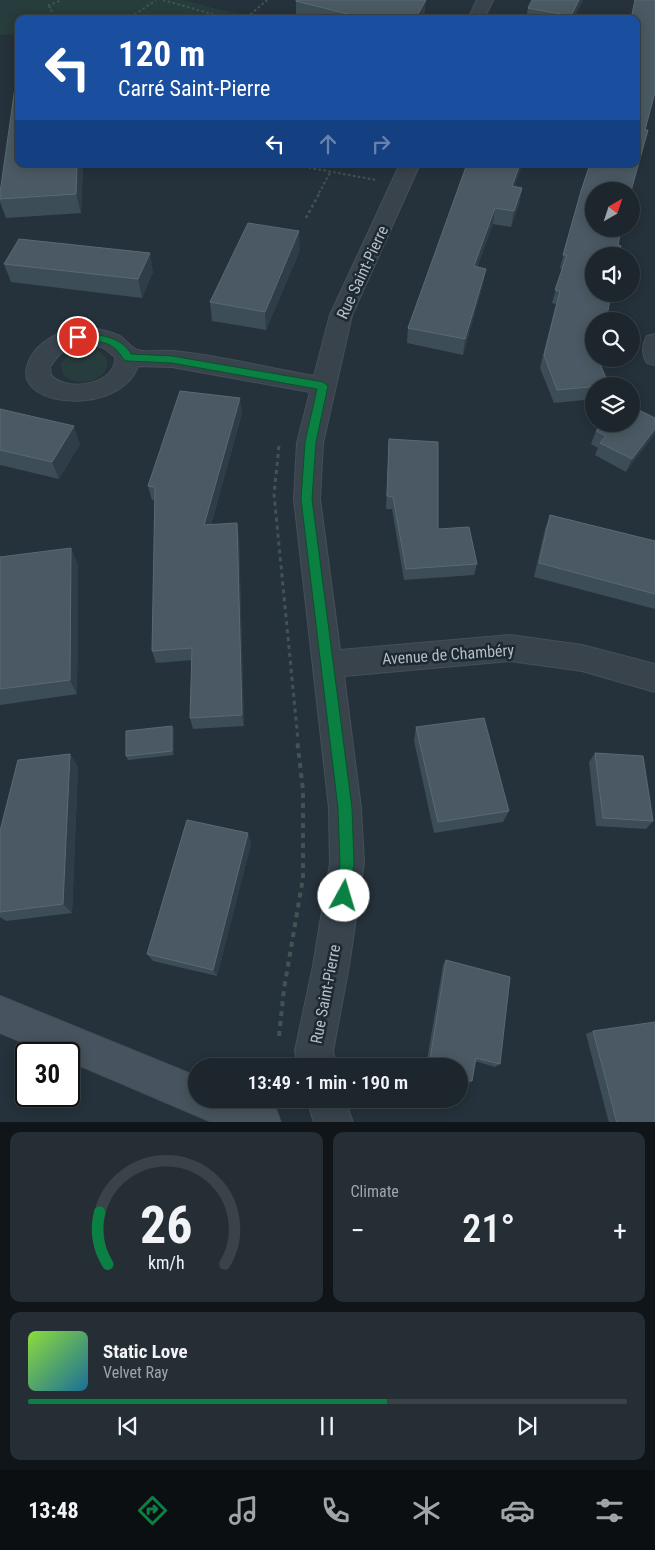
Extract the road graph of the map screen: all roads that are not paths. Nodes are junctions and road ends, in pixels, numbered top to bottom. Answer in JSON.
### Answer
{"nodes":[{"id":1,"x":485,"y":0,"type":"edge"},
{"id":2,"x":478,"y":15,"type":"edge"},
{"id":3,"x":409,"y":167,"type":"edge"},
{"id":4,"x":655,"y":342,"type":"edge"},
{"id":5,"x":655,"y":357,"type":"edge"},
{"id":6,"x":128,"y":358,"type":"dead end"},
{"id":7,"x":323,"y":386,"type":"junction"},
{"id":8,"x":327,"y":664,"type":"junction"},
{"id":9,"x":655,"y":678,"type":"edge"},
{"id":10,"x":0,"y":1014,"type":"edge"},
{"id":11,"x":315,"y":1058,"type":"edge"},
{"id":12,"x":188,"y":1092,"type":"edge"},
{"id":13,"x":227,"y":1108,"type":"edge"},
{"id":14,"x":329,"y":1108,"type":"edge"},
{"id":15,"x":262,"y":1122,"type":"edge"},
{"id":16,"x":334,"y":1122,"type":"edge"}],
"edges":[{"from":1,"to":2,"type":"street"},
{"from":3,"to":7,"type":"street","name":"Rue Saint-Pierre"},
{"from":4,"to":5,"type":"street"},
{"from":6,"to":7,"type":"street"},
{"from":7,"to":8,"type":"street","name":"Rue Saint-Pierre"},
{"from":8,"to":9,"type":"street","name":"Avenue de Chambéry"},
{"from":8,"to":11,"type":"street","name":"Rue Saint-Pierre"},
{"from":10,"to":12,"type":"street"},
{"from":13,"to":15,"type":"street"},
{"from":14,"to":16,"type":"street"}]}
